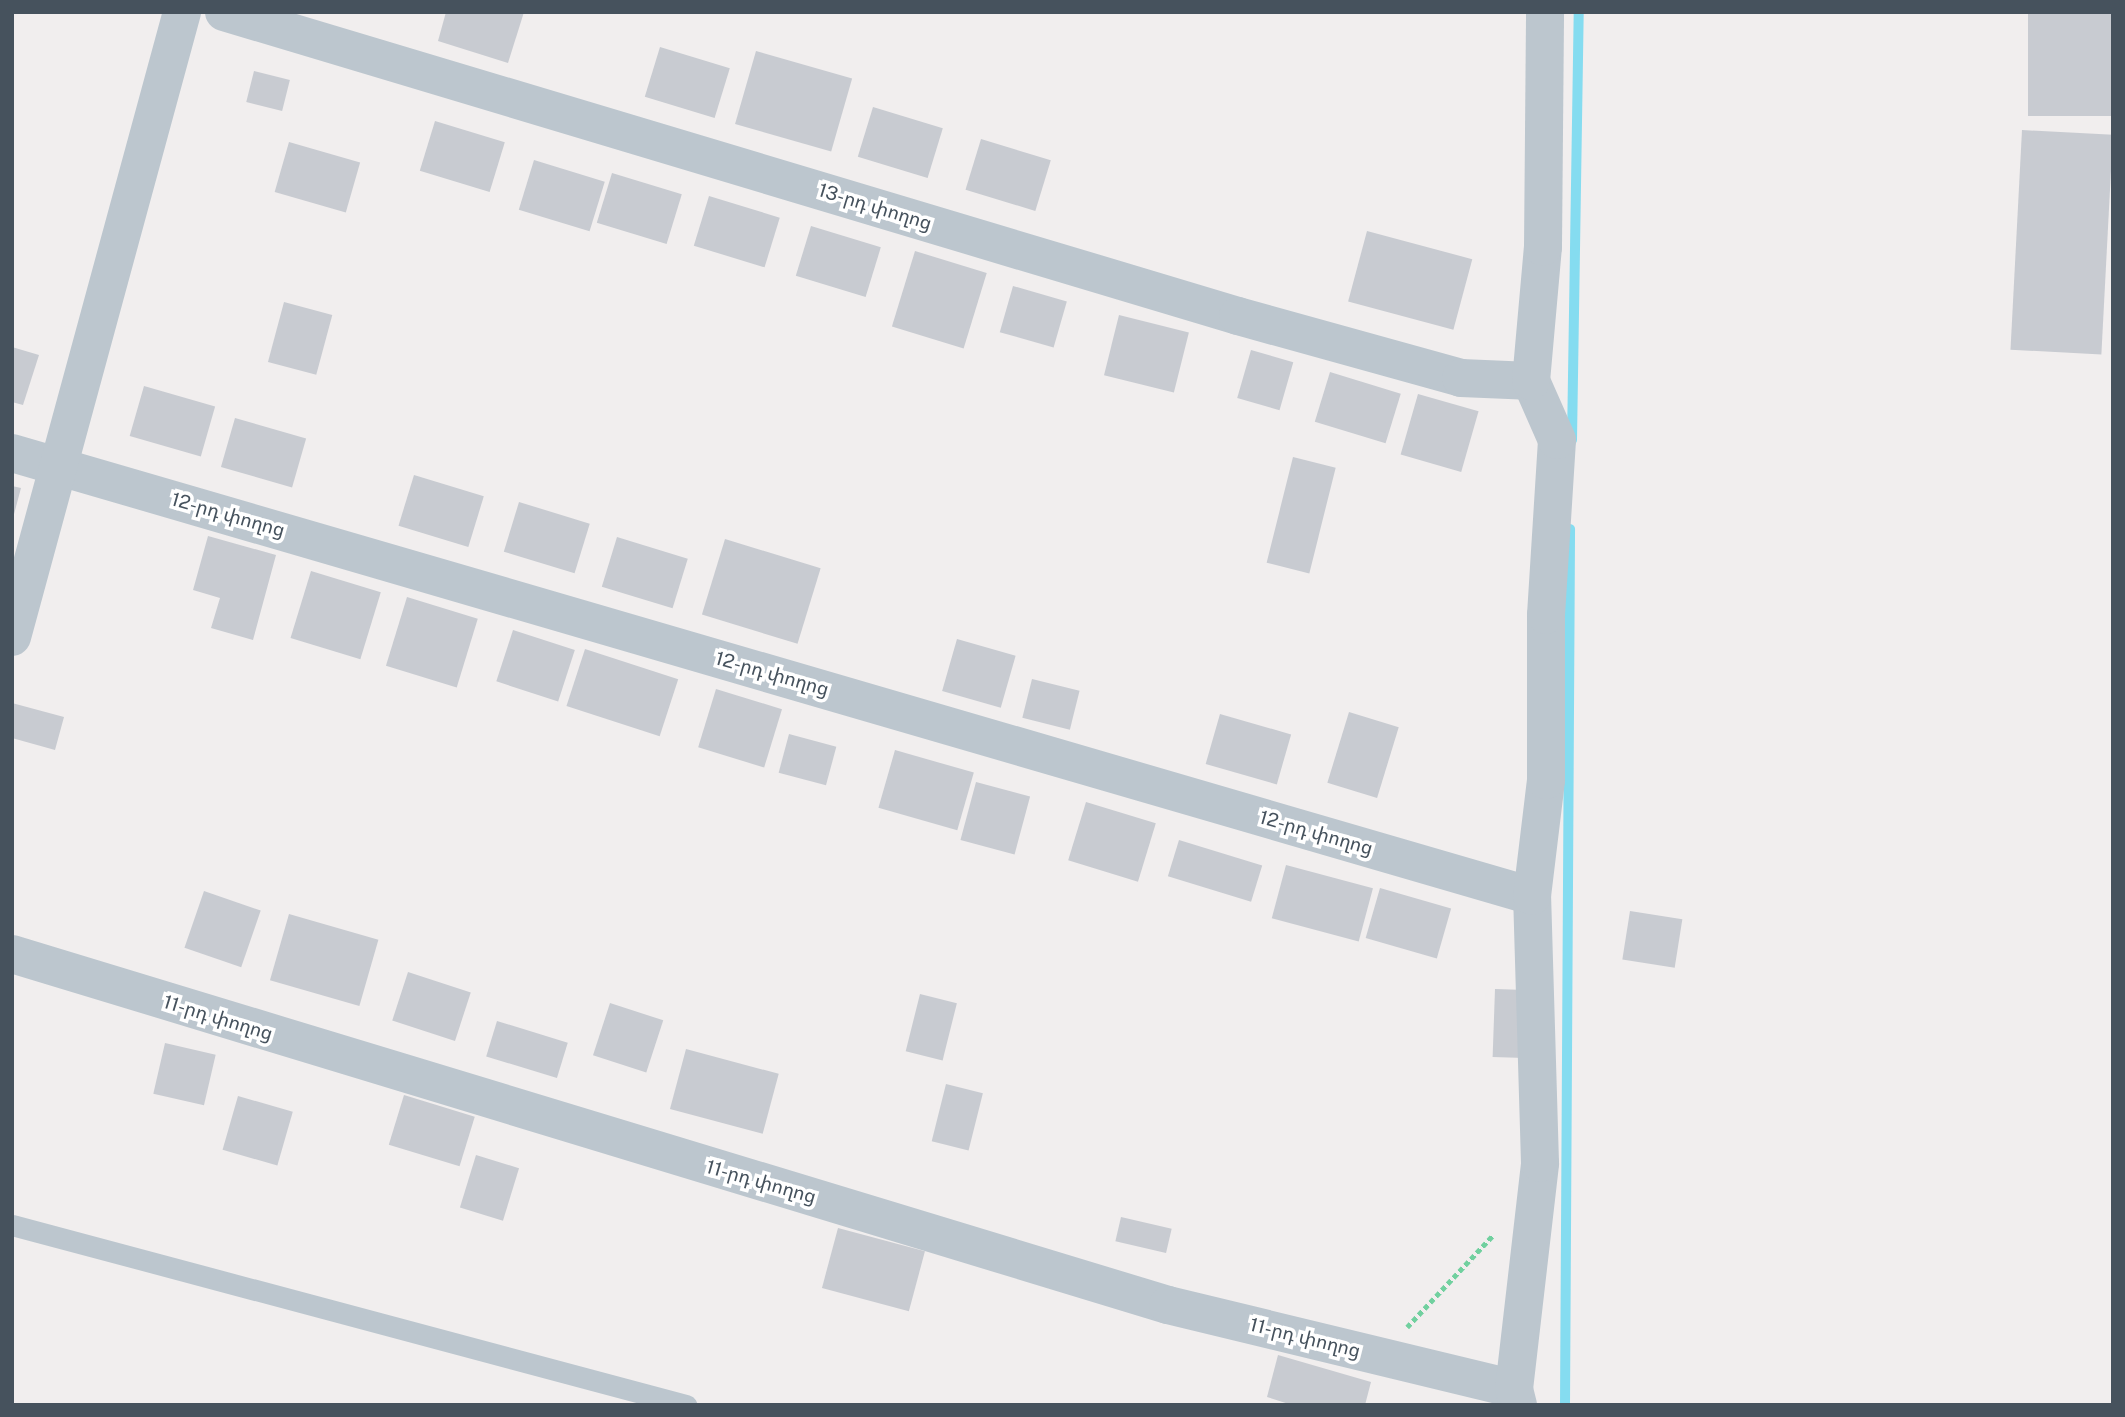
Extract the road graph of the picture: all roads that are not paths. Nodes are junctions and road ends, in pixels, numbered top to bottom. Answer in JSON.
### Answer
{"nodes":[{"id":1,"x":182,"y":12,"type":"edge"},
{"id":2,"x":224,"y":12,"type":"edge"},
{"id":3,"x":1545,"y":12,"type":"edge"},
{"id":4,"x":1531,"y":381,"type":"junction"},
{"id":5,"x":12,"y":453,"type":"edge"},
{"id":6,"x":57,"y":465,"type":"junction"},
{"id":7,"x":12,"y":637,"type":"edge"},
{"id":8,"x":1532,"y":896,"type":"junction"},
{"id":9,"x":12,"y":954,"type":"edge"},
{"id":10,"x":12,"y":1225,"type":"edge"},
{"id":11,"x":1516,"y":1397,"type":"edge"},
{"id":12,"x":686,"y":1405,"type":"edge"}],
"edges":[{"from":1,"to":6,"type":"street"},
{"from":2,"to":4,"type":"street","name":"13-րդ փողոց"},
{"from":3,"to":4,"type":"street"},
{"from":4,"to":8,"type":"street"},
{"from":5,"to":6,"type":"street","name":"12-րդ փողոց"},
{"from":6,"to":7,"type":"street"},
{"from":6,"to":8,"type":"street","name":"12-րդ փողոց"},
{"from":8,"to":11,"type":"street"},
{"from":9,"to":11,"type":"street","name":"11-րդ փողոց"},
{"from":10,"to":12,"type":"lane"}]}
